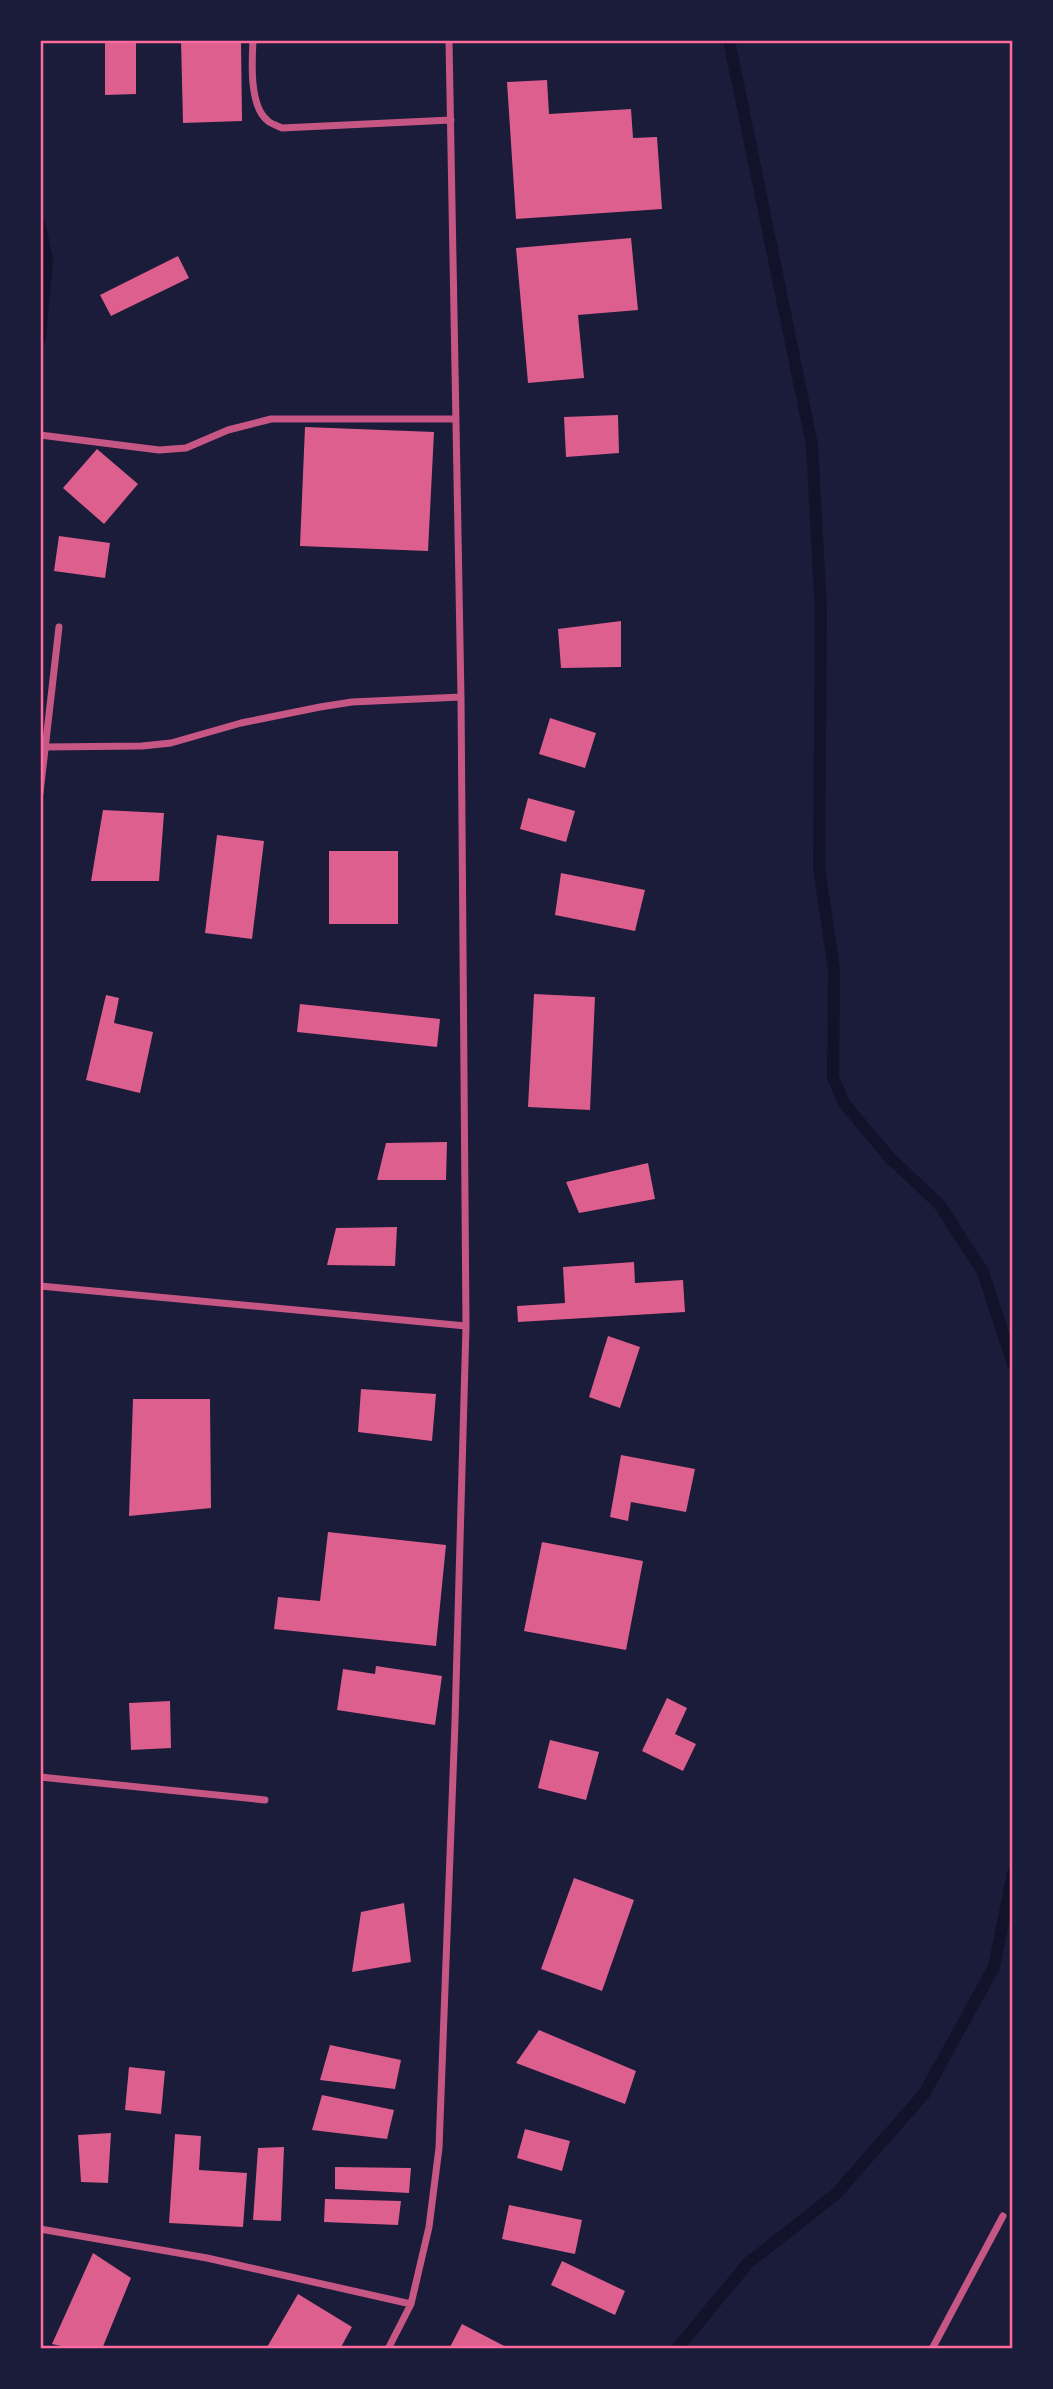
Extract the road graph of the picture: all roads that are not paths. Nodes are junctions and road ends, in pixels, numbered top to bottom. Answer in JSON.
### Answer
{"nodes":[{"id":1,"x":253,"y":40,"type":"edge"},
{"id":2,"x":449,"y":40,"type":"edge"},
{"id":3,"x":451,"y":120,"type":"junction"},
{"id":4,"x":456,"y":419,"type":"junction"},
{"id":5,"x":42,"y":436,"type":"edge"},
{"id":6,"x":59,"y":627,"type":"dead end"},
{"id":7,"x":461,"y":697,"type":"junction"},
{"id":8,"x":46,"y":747,"type":"junction"},
{"id":9,"x":40,"y":793,"type":"edge"},
{"id":10,"x":40,"y":1286,"type":"edge"},
{"id":11,"x":466,"y":1326,"type":"junction"},
{"id":12,"x":40,"y":1777,"type":"edge"},
{"id":13,"x":265,"y":1800,"type":"dead end"},
{"id":14,"x":1003,"y":2216,"type":"dead end"},
{"id":15,"x":40,"y":2229,"type":"edge"},
{"id":16,"x":411,"y":2304,"type":"junction"},
{"id":17,"x":388,"y":2349,"type":"edge"},
{"id":18,"x":932,"y":2349,"type":"edge"}],
"edges":[{"from":1,"to":3,"type":"street"},
{"from":2,"to":3,"type":"street"},
{"from":3,"to":4,"type":"street"},
{"from":4,"to":5,"type":"street"},
{"from":4,"to":7,"type":"street"},
{"from":6,"to":8,"type":"street"},
{"from":7,"to":8,"type":"street"},
{"from":7,"to":11,"type":"street"},
{"from":8,"to":9,"type":"street"},
{"from":10,"to":11,"type":"street"},
{"from":11,"to":16,"type":"street"},
{"from":12,"to":13,"type":"street"},
{"from":14,"to":18,"type":"street"},
{"from":15,"to":16,"type":"street"},
{"from":16,"to":17,"type":"street"}]}
